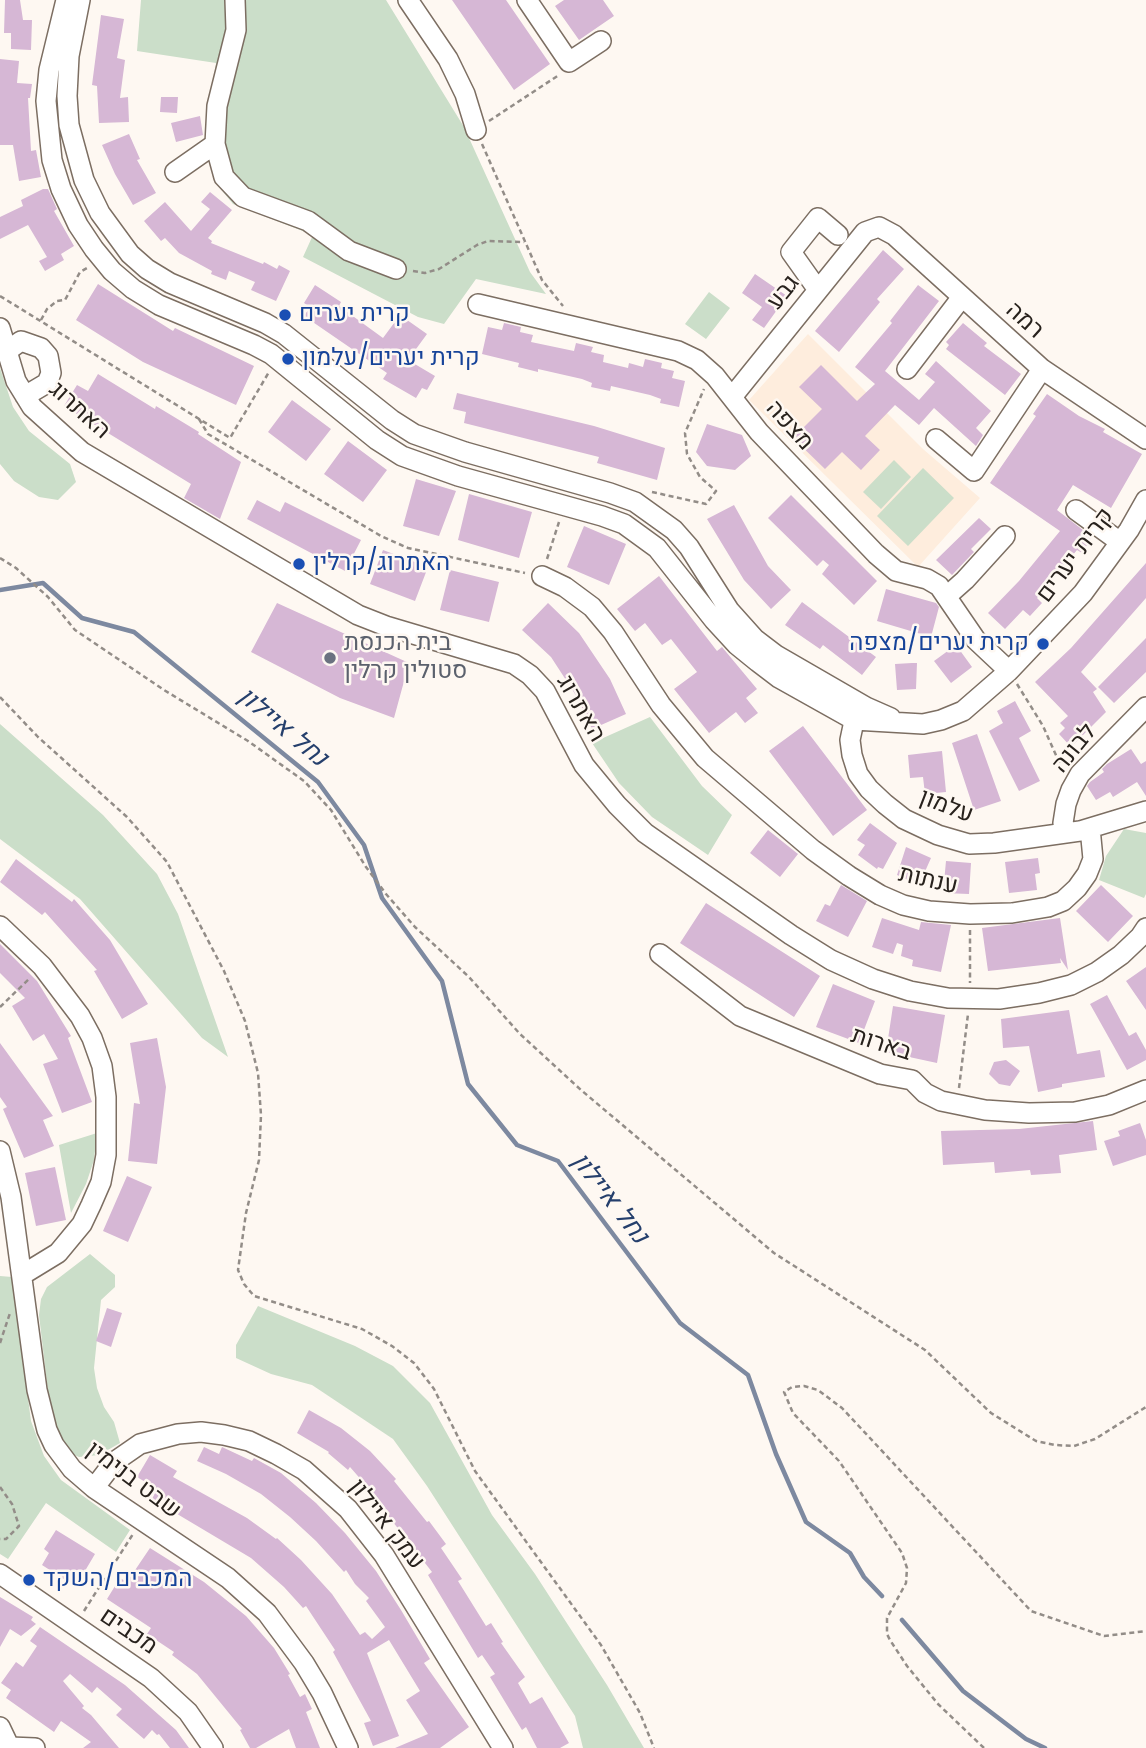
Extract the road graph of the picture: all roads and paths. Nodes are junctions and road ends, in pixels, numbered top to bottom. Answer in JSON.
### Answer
{"nodes":[{"id":1,"x":66,"y":0,"type":"edge"},
{"id":2,"x":80,"y":0,"type":"edge"},
{"id":3,"x":235,"y":0,"type":"edge"},
{"id":4,"x":408,"y":0,"type":"edge"},
{"id":5,"x":527,"y":0,"type":"edge"},
{"id":6,"x":601,"y":41,"type":"dead end"},
{"id":7,"x":569,"y":62,"type":"junction"},
{"id":8,"x":476,"y":130,"type":"junction"},
{"id":9,"x":215,"y":144,"type":"junction"},
{"id":10,"x":176,"y":172,"type":"dead end"},
{"id":11,"x":879,"y":227,"type":"joint"},
{"id":12,"x":838,"y":235,"type":"dead end"},
{"id":13,"x":524,"y":242,"type":"junction"},
{"id":14,"x":102,"y":259,"type":"junction"},
{"id":15,"x":396,"y":269,"type":"joint"},
{"id":16,"x":818,"y":290,"type":"junction"},
{"id":17,"x":0,"y":296,"type":"edge"},
{"id":18,"x":962,"y":297,"type":"junction"},
{"id":19,"x":478,"y":304,"type":"dead end"},
{"id":20,"x":564,"y":306,"type":"dead end"},
{"id":21,"x":40,"y":321,"type":"junction"},
{"id":22,"x":0,"y":328,"type":"edge"},
{"id":23,"x":7,"y":351,"type":"junction"},
{"id":24,"x":277,"y":359,"type":"junction"},
{"id":25,"x":907,"y":369,"type":"dead end"},
{"id":26,"x":1042,"y":369,"type":"junction"},
{"id":27,"x":715,"y":376,"type":"junction"},
{"id":28,"x":25,"y":396,"type":"junction"},
{"id":29,"x":732,"y":397,"type":"junction"},
{"id":30,"x":199,"y":419,"type":"junction"},
{"id":31,"x":936,"y":439,"type":"dead end"},
{"id":32,"x":1146,"y":439,"type":"edge"},
{"id":33,"x":650,"y":492,"type":"dead end"},
{"id":34,"x":1146,"y":500,"type":"edge"},
{"id":35,"x":565,"y":506,"type":"junction"},
{"id":36,"x":1076,"y":510,"type":"dead end"},
{"id":37,"x":1005,"y":536,"type":"dead end"},
{"id":38,"x":1120,"y":542,"type":"junction"},
{"id":39,"x":0,"y":558,"type":"edge"},
{"id":40,"x":542,"y":576,"type":"junction"},
{"id":41,"x":947,"y":596,"type":"junction"},
{"id":42,"x":1009,"y":671,"type":"junction"},
{"id":43,"x":0,"y":697,"type":"edge"},
{"id":44,"x":1146,"y":707,"type":"edge"},
{"id":45,"x":856,"y":711,"type":"junction"},
{"id":46,"x":1071,"y":790,"type":"junction"},
{"id":47,"x":1146,"y":811,"type":"edge"},
{"id":48,"x":1090,"y":828,"type":"junction"},
{"id":49,"x":1065,"y":833,"type":"junction"},
{"id":50,"x":0,"y":926,"type":"edge"},
{"id":51,"x":1146,"y":928,"type":"edge"},
{"id":52,"x":660,"y":954,"type":"dead end"},
{"id":53,"x":43,"y":966,"type":"junction"},
{"id":54,"x":0,"y":1007,"type":"edge"},
{"id":55,"x":1146,"y":1090,"type":"edge"},
{"id":56,"x":0,"y":1151,"type":"edge"},
{"id":57,"x":22,"y":1275,"type":"junction"},
{"id":58,"x":1146,"y":1407,"type":"edge"},
{"id":59,"x":0,"y":1487,"type":"edge"},
{"id":60,"x":93,"y":1488,"type":"junction"},
{"id":61,"x":141,"y":1521,"type":"junction"},
{"id":62,"x":0,"y":1539,"type":"edge"},
{"id":63,"x":0,"y":1574,"type":"edge"},
{"id":64,"x":75,"y":1626,"type":"junction"},
{"id":65,"x":1146,"y":1631,"type":"edge"},
{"id":66,"x":0,"y":1727,"type":"edge"},
{"id":67,"x":10,"y":1747,"type":"edge"},
{"id":68,"x":35,"y":1748,"type":"edge"},
{"id":69,"x":213,"y":1748,"type":"edge"},
{"id":70,"x":348,"y":1748,"type":"edge"},
{"id":71,"x":503,"y":1748,"type":"edge"},
{"id":72,"x":653,"y":1748,"type":"edge"},
{"id":73,"x":984,"y":1748,"type":"edge"}],
"edges":[{"from":1,"to":14,"type":"street","name":"קרית יערים"},
{"from":2,"to":45,"type":"street","name":"קרית יערים"},
{"from":3,"to":9,"type":"street"},
{"from":4,"to":8,"type":"street"},
{"from":5,"to":7,"type":"street"},
{"from":6,"to":7,"type":"street"},
{"from":7,"to":8,"type":"path"},
{"from":8,"to":13,"type":"path"},
{"from":9,"to":10,"type":"street"},
{"from":9,"to":15,"type":"street"},
{"from":11,"to":16,"type":"street","name":"גבע"},
{"from":11,"to":18,"type":"street","name":"רמה"},
{"from":12,"to":16,"type":"street"},
{"from":13,"to":15,"type":"path"},
{"from":13,"to":20,"type":"path"},
{"from":14,"to":21,"type":"path"},
{"from":14,"to":24,"type":"street","name":"קרית יערים"},
{"from":16,"to":29,"type":"street","name":"גבע"},
{"from":17,"to":21,"type":"path"},
{"from":18,"to":25,"type":"street"},
{"from":18,"to":26,"type":"street","name":"רמה"},
{"from":19,"to":27,"type":"street","name":"מצפה"},
{"from":21,"to":30,"type":"path"},
{"from":22,"to":23,"type":"street","name":"האתרוג"},
{"from":23,"to":28,"type":"street","name":"האתרוג"},
{"from":23,"to":28,"type":"street"},
{"from":24,"to":30,"type":"path"},
{"from":24,"to":35,"type":"street","name":"קרית יערים"},
{"from":26,"to":31,"type":"street"},
{"from":26,"to":32,"type":"street","name":"רמה"},
{"from":27,"to":29,"type":"street","name":"מצפה"},
{"from":27,"to":33,"type":"path"},
{"from":28,"to":51,"type":"street","name":"האתרוג"},
{"from":29,"to":41,"type":"street","name":"מצפה"},
{"from":30,"to":40,"type":"path"},
{"from":34,"to":38,"type":"street","name":"קרית יערים"},
{"from":35,"to":40,"type":"path"},
{"from":35,"to":45,"type":"street","name":"קרית יערים"},
{"from":36,"to":38,"type":"street"},
{"from":37,"to":41,"type":"street"},
{"from":38,"to":42,"type":"street","name":"קרית יערים"},
{"from":39,"to":58,"type":"path"},
{"from":40,"to":48,"type":"street","name":"ענתות"},
{"from":41,"to":42,"type":"street","name":"מצפה"},
{"from":42,"to":45,"type":"street","name":"קרית יערים"},
{"from":42,"to":46,"type":"path"},
{"from":43,"to":72,"type":"path"},
{"from":44,"to":46,"type":"street","name":"לבונה"},
{"from":45,"to":49,"type":"street","name":"עלמון"},
{"from":46,"to":49,"type":"street","name":"לבונה"},
{"from":47,"to":48,"type":"street","name":"עלמון"},
{"from":48,"to":49,"type":"street","name":"עלמון"},
{"from":50,"to":53,"type":"street"},
{"from":52,"to":55,"type":"street","name":"בארות"},
{"from":53,"to":54,"type":"path"},
{"from":53,"to":57,"type":"street"},
{"from":56,"to":57,"type":"street","name":"שבט בנימין"},
{"from":57,"to":60,"type":"street","name":"שבט בנימין"},
{"from":59,"to":62,"type":"path"},
{"from":60,"to":61,"type":"street","name":"שבט בנימין"},
{"from":60,"to":71,"type":"street","name":"עמק איילון"},
{"from":61,"to":64,"type":"path"},
{"from":61,"to":70,"type":"street","name":"שבט בנימין"},
{"from":63,"to":64,"type":"street","name":"מכבים"},
{"from":64,"to":69,"type":"street","name":"מכבים"},
{"from":65,"to":73,"type":"path"},
{"from":66,"to":67,"type":"street"},
{"from":67,"to":68,"type":"street"}]}
